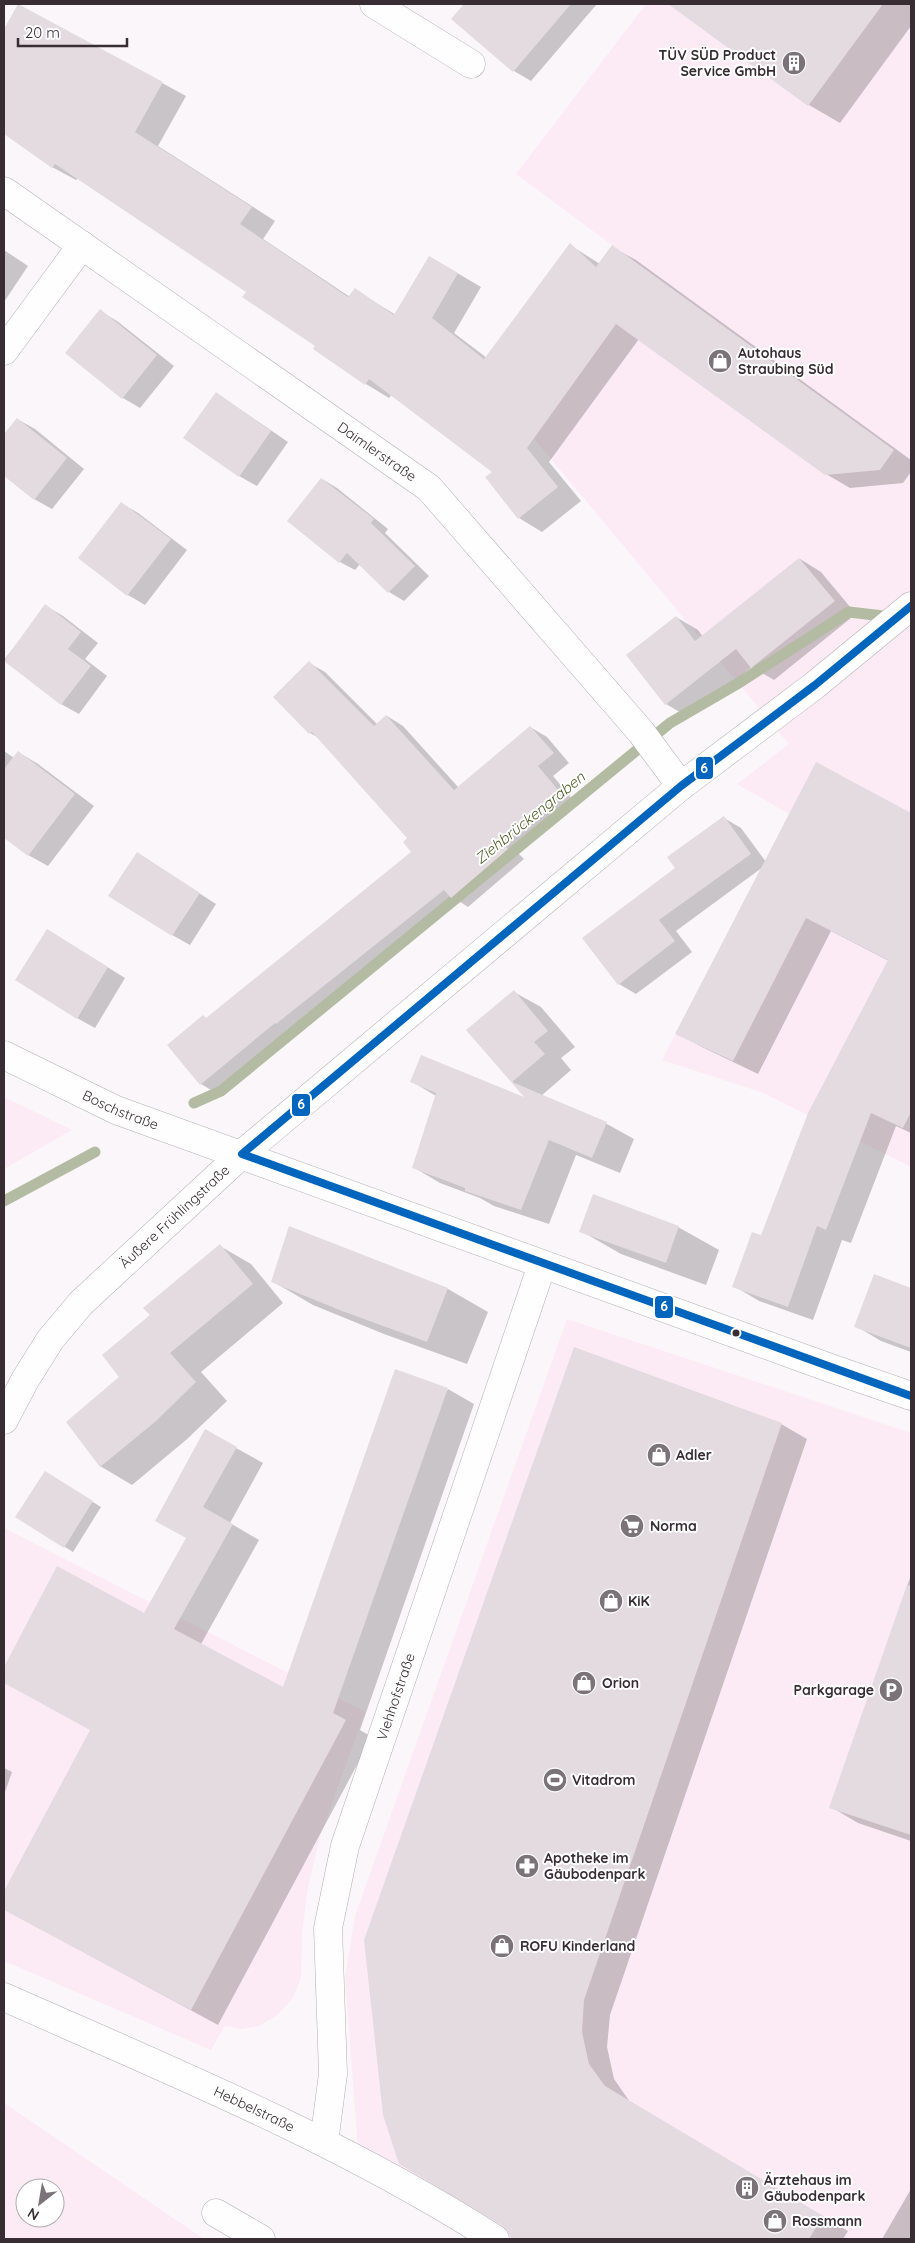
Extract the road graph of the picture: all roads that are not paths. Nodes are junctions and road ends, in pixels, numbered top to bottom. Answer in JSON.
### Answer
{"nodes":[{"id":1,"x":374,"y":4,"type":"edge"},
{"id":2,"x":471,"y":64,"type":"dead end"},
{"id":3,"x":4,"y":191,"type":"edge"},
{"id":4,"x":82,"y":245,"type":"junction"},
{"id":5,"x":4,"y":351,"type":"edge"},
{"id":6,"x":911,"y":606,"type":"edge"},
{"id":7,"x":682,"y":786,"type":"junction"},
{"id":8,"x":4,"y":1055,"type":"edge"},
{"id":9,"x":242,"y":1154,"type":"junction"},
{"id":10,"x":542,"y":1265,"type":"junction"},
{"id":11,"x":911,"y":1396,"type":"edge"},
{"id":12,"x":4,"y":1420,"type":"edge"},
{"id":13,"x":4,"y":1998,"type":"edge"},
{"id":14,"x":324,"y":2142,"type":"junction"},
{"id":15,"x":216,"y":2212,"type":"dead end"},
{"id":16,"x":261,"y":2239,"type":"edge"},
{"id":17,"x":495,"y":2239,"type":"edge"}],
"edges":[{"from":1,"to":2,"type":"street"},
{"from":3,"to":4,"type":"street","name":"Daimlerstraße"},
{"from":4,"to":5,"type":"street"},
{"from":4,"to":7,"type":"street","name":"Daimlerstraße"},
{"from":6,"to":7,"type":"street","name":"Äußere Frühlingstraße"},
{"from":7,"to":9,"type":"street","name":"Äußere Frühlingstraße"},
{"from":8,"to":9,"type":"street","name":"Boschstraße"},
{"from":9,"to":10,"type":"street","name":"Boschstraße"},
{"from":9,"to":12,"type":"street","name":"Äußere Frühlingstraße"},
{"from":10,"to":11,"type":"street","name":"Boschstraße"},
{"from":10,"to":14,"type":"street","name":"Viehhofstraße"},
{"from":13,"to":14,"type":"street","name":"Hebbelstraße"},
{"from":14,"to":17,"type":"street","name":"Hebbelstraße"},
{"from":15,"to":16,"type":"street"}]}
